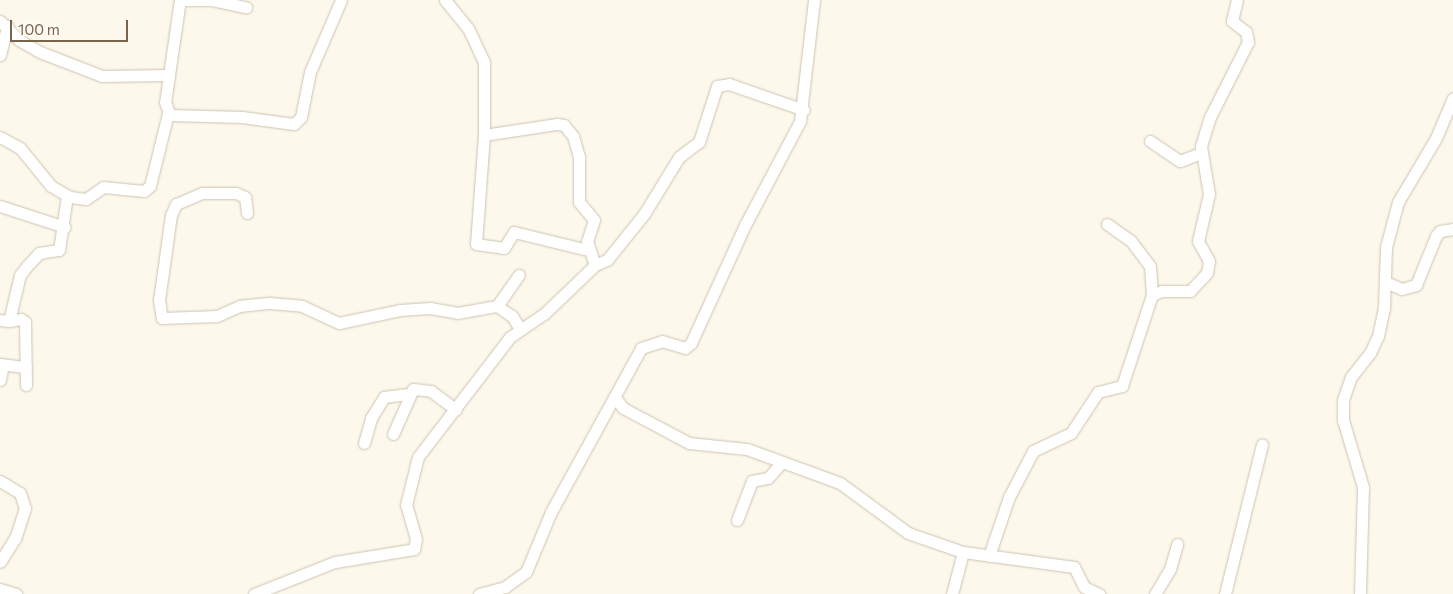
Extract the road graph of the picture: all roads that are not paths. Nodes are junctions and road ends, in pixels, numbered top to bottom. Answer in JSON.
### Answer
{"nodes":[{"id":1,"x":180,"y":0,"type":"edge"},
{"id":2,"x":341,"y":0,"type":"edge"},
{"id":3,"x":445,"y":0,"type":"edge"},
{"id":4,"x":814,"y":0,"type":"edge"},
{"id":5,"x":1237,"y":0,"type":"edge"},
{"id":6,"x":246,"y":7,"type":"dead end"},
{"id":7,"x":4,"y":24,"type":"edge"},
{"id":8,"x":0,"y":55,"type":"edge"},
{"id":9,"x":169,"y":75,"type":"junction"},
{"id":10,"x":1453,"y":98,"type":"edge"},
{"id":11,"x":804,"y":110,"type":"junction"},
{"id":12,"x":168,"y":113,"type":"junction"},
{"id":13,"x":484,"y":135,"type":"junction"},
{"id":14,"x":0,"y":137,"type":"edge"},
{"id":15,"x":1150,"y":141,"type":"dead end"},
{"id":16,"x":1201,"y":153,"type":"junction"},
{"id":17,"x":67,"y":196,"type":"junction"},
{"id":18,"x":0,"y":206,"type":"edge"},
{"id":19,"x":247,"y":213,"type":"dead end"},
{"id":20,"x":1107,"y":224,"type":"dead end"},
{"id":21,"x":64,"y":227,"type":"junction"},
{"id":22,"x":1453,"y":229,"type":"edge"},
{"id":23,"x":588,"y":250,"type":"junction"},
{"id":24,"x":595,"y":265,"type":"junction"},
{"id":25,"x":519,"y":275,"type":"dead end"},
{"id":26,"x":1386,"y":282,"type":"junction"},
{"id":27,"x":1152,"y":295,"type":"junction"},
{"id":28,"x":497,"y":306,"type":"junction"},
{"id":29,"x":5,"y":320,"type":"edge"},
{"id":30,"x":520,"y":329,"type":"junction"},
{"id":31,"x":2,"y":364,"type":"edge"},
{"id":32,"x":26,"y":367,"type":"junction"},
{"id":33,"x":0,"y":380,"type":"edge"},
{"id":34,"x":26,"y":385,"type":"dead end"},
{"id":35,"x":410,"y":394,"type":"junction"},
{"id":36,"x":616,"y":399,"type":"junction"},
{"id":37,"x":456,"y":410,"type":"junction"},
{"id":38,"x":393,"y":434,"type":"dead end"},
{"id":39,"x":364,"y":443,"type":"dead end"},
{"id":40,"x":1262,"y":444,"type":"dead end"},
{"id":41,"x":781,"y":463,"type":"junction"},
{"id":42,"x":0,"y":481,"type":"edge"},
{"id":43,"x":737,"y":520,"type":"dead end"},
{"id":44,"x":1177,"y":544,"type":"dead end"},
{"id":45,"x":963,"y":552,"type":"junction"},
{"id":46,"x":989,"y":556,"type":"junction"},
{"id":47,"x":0,"y":562,"type":"edge"},
{"id":48,"x":0,"y":589,"type":"edge"},
{"id":49,"x":16,"y":594,"type":"edge"},
{"id":50,"x":254,"y":594,"type":"edge"},
{"id":51,"x":479,"y":594,"type":"edge"},
{"id":52,"x":952,"y":594,"type":"edge"},
{"id":53,"x":1099,"y":594,"type":"edge"},
{"id":54,"x":1156,"y":594,"type":"edge"},
{"id":55,"x":1225,"y":594,"type":"edge"},
{"id":56,"x":1360,"y":594,"type":"edge"}],
"edges":[{"from":1,"to":6,"type":"street"},
{"from":1,"to":9,"type":"street"},
{"from":2,"to":12,"type":"street"},
{"from":3,"to":13,"type":"street"},
{"from":4,"to":11,"type":"street"},
{"from":5,"to":16,"type":"street"},
{"from":7,"to":8,"type":"street"},
{"from":7,"to":9,"type":"street"},
{"from":9,"to":12,"type":"street"},
{"from":10,"to":26,"type":"street"},
{"from":11,"to":24,"type":"street"},
{"from":11,"to":36,"type":"street"},
{"from":12,"to":17,"type":"street"},
{"from":13,"to":23,"type":"street"},
{"from":13,"to":23,"type":"street"},
{"from":14,"to":17,"type":"street"},
{"from":15,"to":16,"type":"street"},
{"from":16,"to":27,"type":"street"},
{"from":17,"to":21,"type":"street"},
{"from":18,"to":21,"type":"street"},
{"from":19,"to":28,"type":"street"},
{"from":20,"to":27,"type":"street"},
{"from":21,"to":29,"type":"street"},
{"from":22,"to":26,"type":"street"},
{"from":23,"to":24,"type":"street"},
{"from":24,"to":30,"type":"street"},
{"from":25,"to":28,"type":"street"},
{"from":26,"to":56,"type":"street"},
{"from":27,"to":46,"type":"street"},
{"from":28,"to":30,"type":"street"},
{"from":29,"to":32,"type":"street"},
{"from":30,"to":37,"type":"street"},
{"from":31,"to":32,"type":"street"},
{"from":31,"to":33,"type":"street"},
{"from":32,"to":34,"type":"street"},
{"from":35,"to":37,"type":"street"},
{"from":35,"to":38,"type":"street"},
{"from":35,"to":39,"type":"street"},
{"from":36,"to":41,"type":"street"},
{"from":36,"to":51,"type":"street"},
{"from":37,"to":50,"type":"street"},
{"from":40,"to":55,"type":"street"},
{"from":41,"to":43,"type":"street"},
{"from":41,"to":45,"type":"street"},
{"from":42,"to":47,"type":"street"},
{"from":44,"to":54,"type":"street"},
{"from":45,"to":46,"type":"street"},
{"from":45,"to":52,"type":"street"},
{"from":46,"to":53,"type":"street"},
{"from":48,"to":49,"type":"street"}]}
